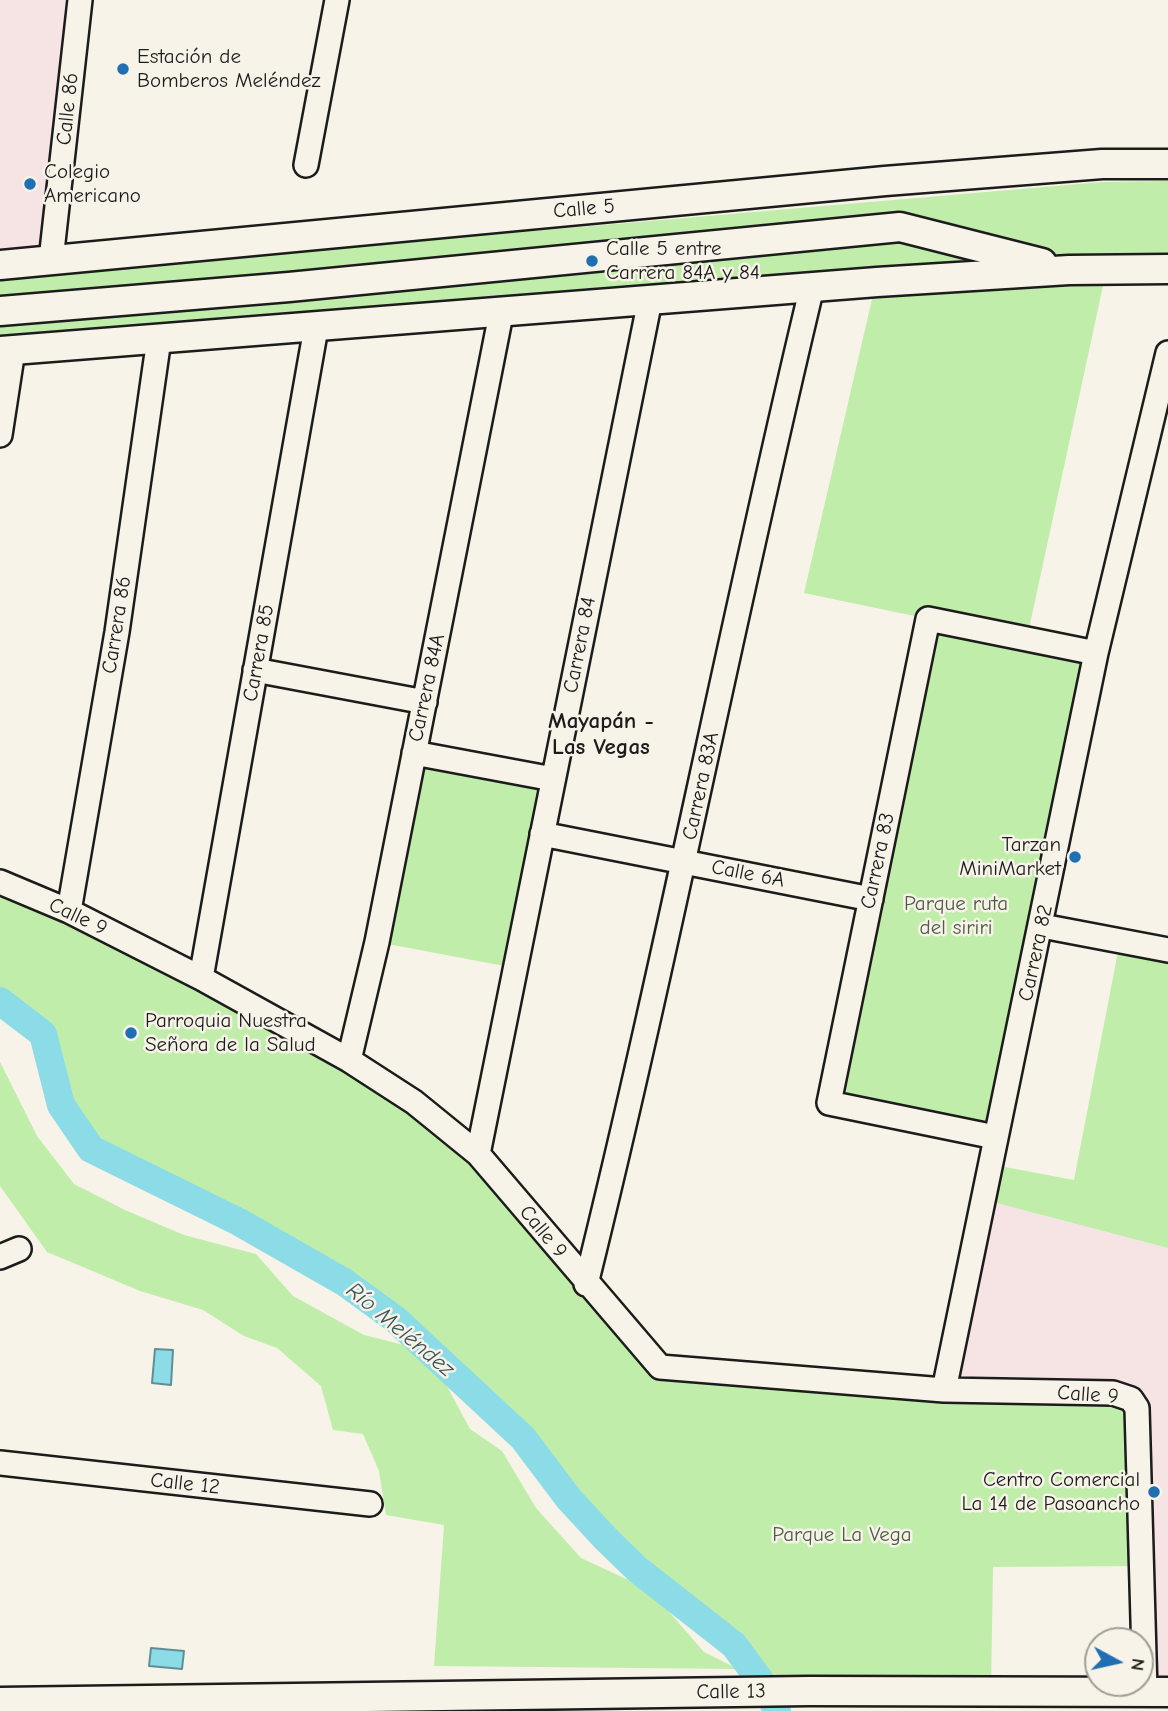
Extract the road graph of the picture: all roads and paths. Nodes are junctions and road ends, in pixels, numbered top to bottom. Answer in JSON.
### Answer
{"nodes":[{"id":1,"x":80,"y":0,"type":"edge"},
{"id":2,"x":337,"y":0,"type":"edge"},
{"id":3,"x":1168,"y":164,"type":"edge"},
{"id":4,"x":306,"y":165,"type":"dead end"},
{"id":5,"x":51,"y":260,"type":"junction"},
{"id":6,"x":0,"y":265,"type":"edge"},
{"id":7,"x":1168,"y":269,"type":"edge"},
{"id":8,"x":1069,"y":270,"type":"junction"},
{"id":9,"x":812,"y":288,"type":"junction"},
{"id":10,"x":650,"y":300,"type":"junction"},
{"id":11,"x":0,"y":311,"type":"edge"},
{"id":12,"x":501,"y":314,"type":"junction"},
{"id":13,"x":316,"y":328,"type":"junction"},
{"id":14,"x":159,"y":339,"type":"junction"},
{"id":15,"x":6,"y":351,"type":"edge"},
{"id":16,"x":1168,"y":353,"type":"edge"},
{"id":17,"x":0,"y":435,"type":"edge"},
{"id":18,"x":1096,"y":653,"type":"junction"},
{"id":19,"x":256,"y":670,"type":"junction"},
{"id":20,"x":425,"y":702,"type":"junction"},
{"id":21,"x":414,"y":753,"type":"junction"},
{"id":22,"x":553,"y":779,"type":"junction"},
{"id":23,"x":542,"y":834,"type":"junction"},
{"id":24,"x":685,"y":862,"type":"junction"},
{"id":25,"x":0,"y":883,"type":"edge"},
{"id":26,"x":871,"y":899,"type":"junction"},
{"id":27,"x":69,"y":911,"type":"junction"},
{"id":28,"x":1042,"y":926,"type":"junction"},
{"id":29,"x":1168,"y":950,"type":"edge"},
{"id":30,"x":201,"y":978,"type":"junction"},
{"id":31,"x":349,"y":1060,"type":"junction"},
{"id":32,"x":995,"y":1138,"type":"junction"},
{"id":33,"x":478,"y":1154,"type":"junction"},
{"id":34,"x":586,"y":1284,"type":"junction"},
{"id":35,"x":944,"y":1390,"type":"junction"},
{"id":36,"x":0,"y":1463,"type":"edge"},
{"id":37,"x":370,"y":1504,"type":"dead end"},
{"id":38,"x":1156,"y":1692,"type":"edge"},
{"id":39,"x":0,"y":1702,"type":"edge"},
{"id":40,"x":535,"y":1703,"type":"edge"}],
"edges":[{"from":1,"to":5,"type":"street","name":"Calle 86"},
{"from":2,"to":4,"type":"street"},
{"from":3,"to":5,"type":"main road","name":"Calle 5"},
{"from":5,"to":6,"type":"main road","name":"Calle 5"},
{"from":7,"to":8,"type":"main road"},
{"from":8,"to":9,"type":"main road"},
{"from":8,"to":11,"type":"main road"},
{"from":9,"to":10,"type":"main road"},
{"from":9,"to":24,"type":"street","name":"Carrera 83A"},
{"from":10,"to":12,"type":"main road"},
{"from":10,"to":22,"type":"street","name":"Carrera 84"},
{"from":12,"to":13,"type":"main road"},
{"from":12,"to":20,"type":"street","name":"Carrera 84A"},
{"from":13,"to":14,"type":"main road"},
{"from":13,"to":19,"type":"street","name":"Carrera 85"},
{"from":14,"to":15,"type":"main road"},
{"from":14,"to":27,"type":"street","name":"Carrera 86"},
{"from":15,"to":17,"type":"street"},
{"from":16,"to":18,"type":"street","name":"Carrera 82"},
{"from":18,"to":26,"type":"street","name":"Carrera 83"},
{"from":18,"to":28,"type":"street","name":"Carrera 82"},
{"from":19,"to":20,"type":"street"},
{"from":19,"to":30,"type":"street","name":"Carrera 85"},
{"from":20,"to":21,"type":"street","name":"Carrera 84A"},
{"from":21,"to":22,"type":"street"},
{"from":21,"to":31,"type":"street","name":"Carrera 84A"},
{"from":22,"to":23,"type":"street","name":"Carrera 84"},
{"from":23,"to":24,"type":"street","name":"Calle 6A"},
{"from":23,"to":33,"type":"street","name":"Carrera 84"},
{"from":24,"to":26,"type":"street","name":"Calle 6A"},
{"from":24,"to":34,"type":"street","name":"Carrera 83A"},
{"from":25,"to":27,"type":"street","name":"Calle 9"},
{"from":26,"to":32,"type":"street","name":"Carrera 83"},
{"from":27,"to":30,"type":"street","name":"Calle 9"},
{"from":28,"to":29,"type":"street"},
{"from":28,"to":32,"type":"street","name":"Carrera 82"},
{"from":30,"to":31,"type":"street","name":"Calle 9"},
{"from":31,"to":33,"type":"street","name":"Calle 9"},
{"from":32,"to":35,"type":"street","name":"Carrera 82"},
{"from":33,"to":34,"type":"street","name":"Calle 9"},
{"from":34,"to":35,"type":"street","name":"Calle 9"},
{"from":35,"to":38,"type":"street","name":"Calle 9"},
{"from":36,"to":37,"type":"street","name":"Calle 12"},
{"from":38,"to":40,"type":"main road","name":"Calle 13"},
{"from":39,"to":40,"type":"main road","name":"Calle 13"}]}
